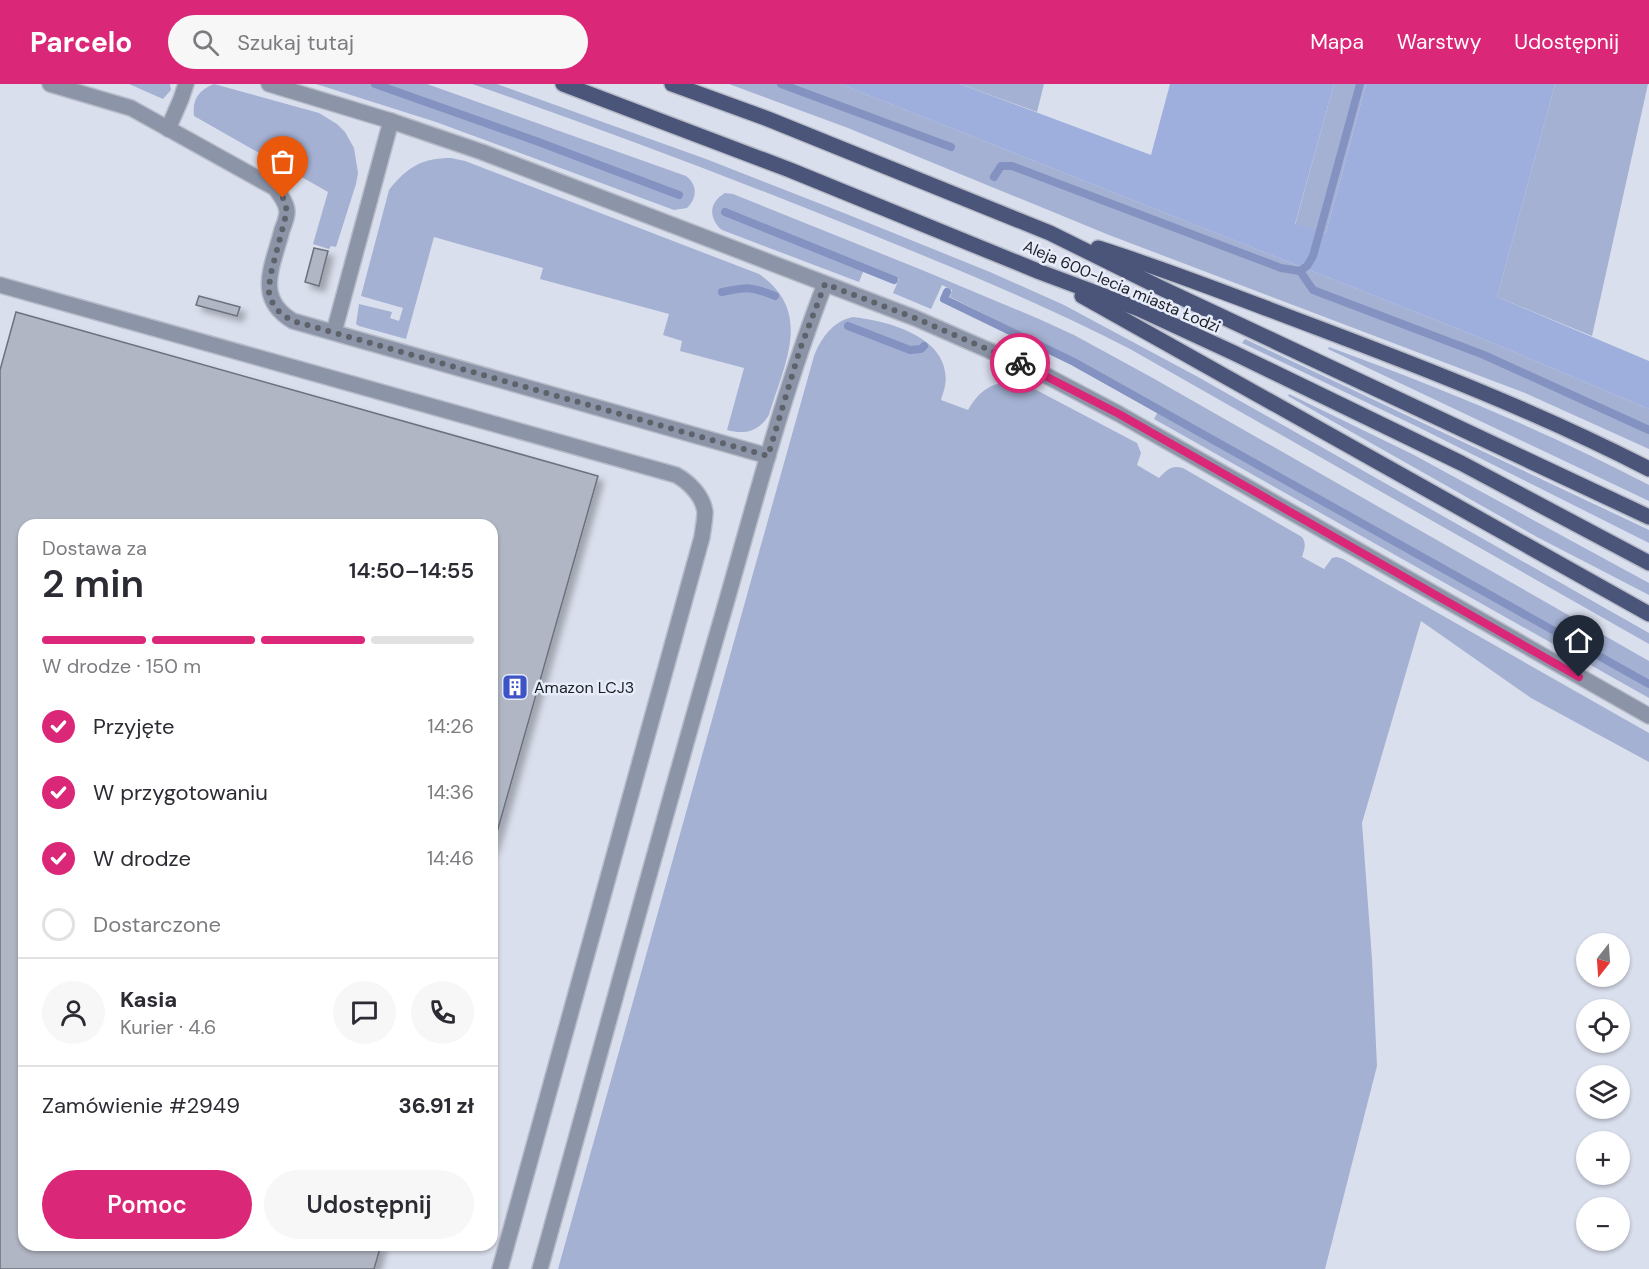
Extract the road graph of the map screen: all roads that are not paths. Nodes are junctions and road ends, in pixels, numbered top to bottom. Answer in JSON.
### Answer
{"nodes":[{"id":1,"x":50,"y":84,"type":"edge"},
{"id":2,"x":186,"y":84,"type":"edge"},
{"id":3,"x":269,"y":84,"type":"edge"},
{"id":4,"x":563,"y":84,"type":"edge"},
{"id":5,"x":672,"y":84,"type":"edge"},
{"id":6,"x":391,"y":121,"type":"junction"},
{"id":7,"x":168,"y":129,"type":"junction"},
{"id":8,"x":1050,"y":233,"type":"junction"},
{"id":9,"x":1040,"y":272,"type":"junction"},
{"id":10,"x":825,"y":284,"type":"junction"},
{"id":11,"x":0,"y":285,"type":"edge"},
{"id":12,"x":334,"y":332,"type":"junction"},
{"id":13,"x":768,"y":456,"type":"junction"},
{"id":14,"x":1649,"y":469,"type":"edge"},
{"id":15,"x":1649,"y":517,"type":"edge"},
{"id":16,"x":1649,"y":563,"type":"edge"},
{"id":17,"x":1649,"y":614,"type":"edge"},
{"id":18,"x":1649,"y":716,"type":"edge"},
{"id":19,"x":500,"y":1269,"type":"edge"},
{"id":20,"x":540,"y":1269,"type":"edge"}],
"edges":[{"from":1,"to":7,"type":"street"},
{"from":2,"to":7,"type":"street"},
{"from":3,"to":6,"type":"street"},
{"from":4,"to":9,"type":"main road","name":"Aleja 600-lecia miasta Łodzi"},
{"from":5,"to":8,"type":"main road","name":"Aleja 600-lecia miasta Łodzi"},
{"from":6,"to":10,"type":"street"},
{"from":6,"to":12,"type":"street"},
{"from":7,"to":12,"type":"street"},
{"from":8,"to":14,"type":"main road"},
{"from":8,"to":15,"type":"main road","name":"Aleja 600-lecia miasta Łodzi"},
{"from":9,"to":16,"type":"main road","name":"Aleja 600-lecia miasta Łodzi"},
{"from":9,"to":17,"type":"main road"},
{"from":10,"to":13,"type":"street"},
{"from":10,"to":18,"type":"street"},
{"from":11,"to":19,"type":"street"},
{"from":12,"to":13,"type":"street"},
{"from":13,"to":20,"type":"street"}]}
